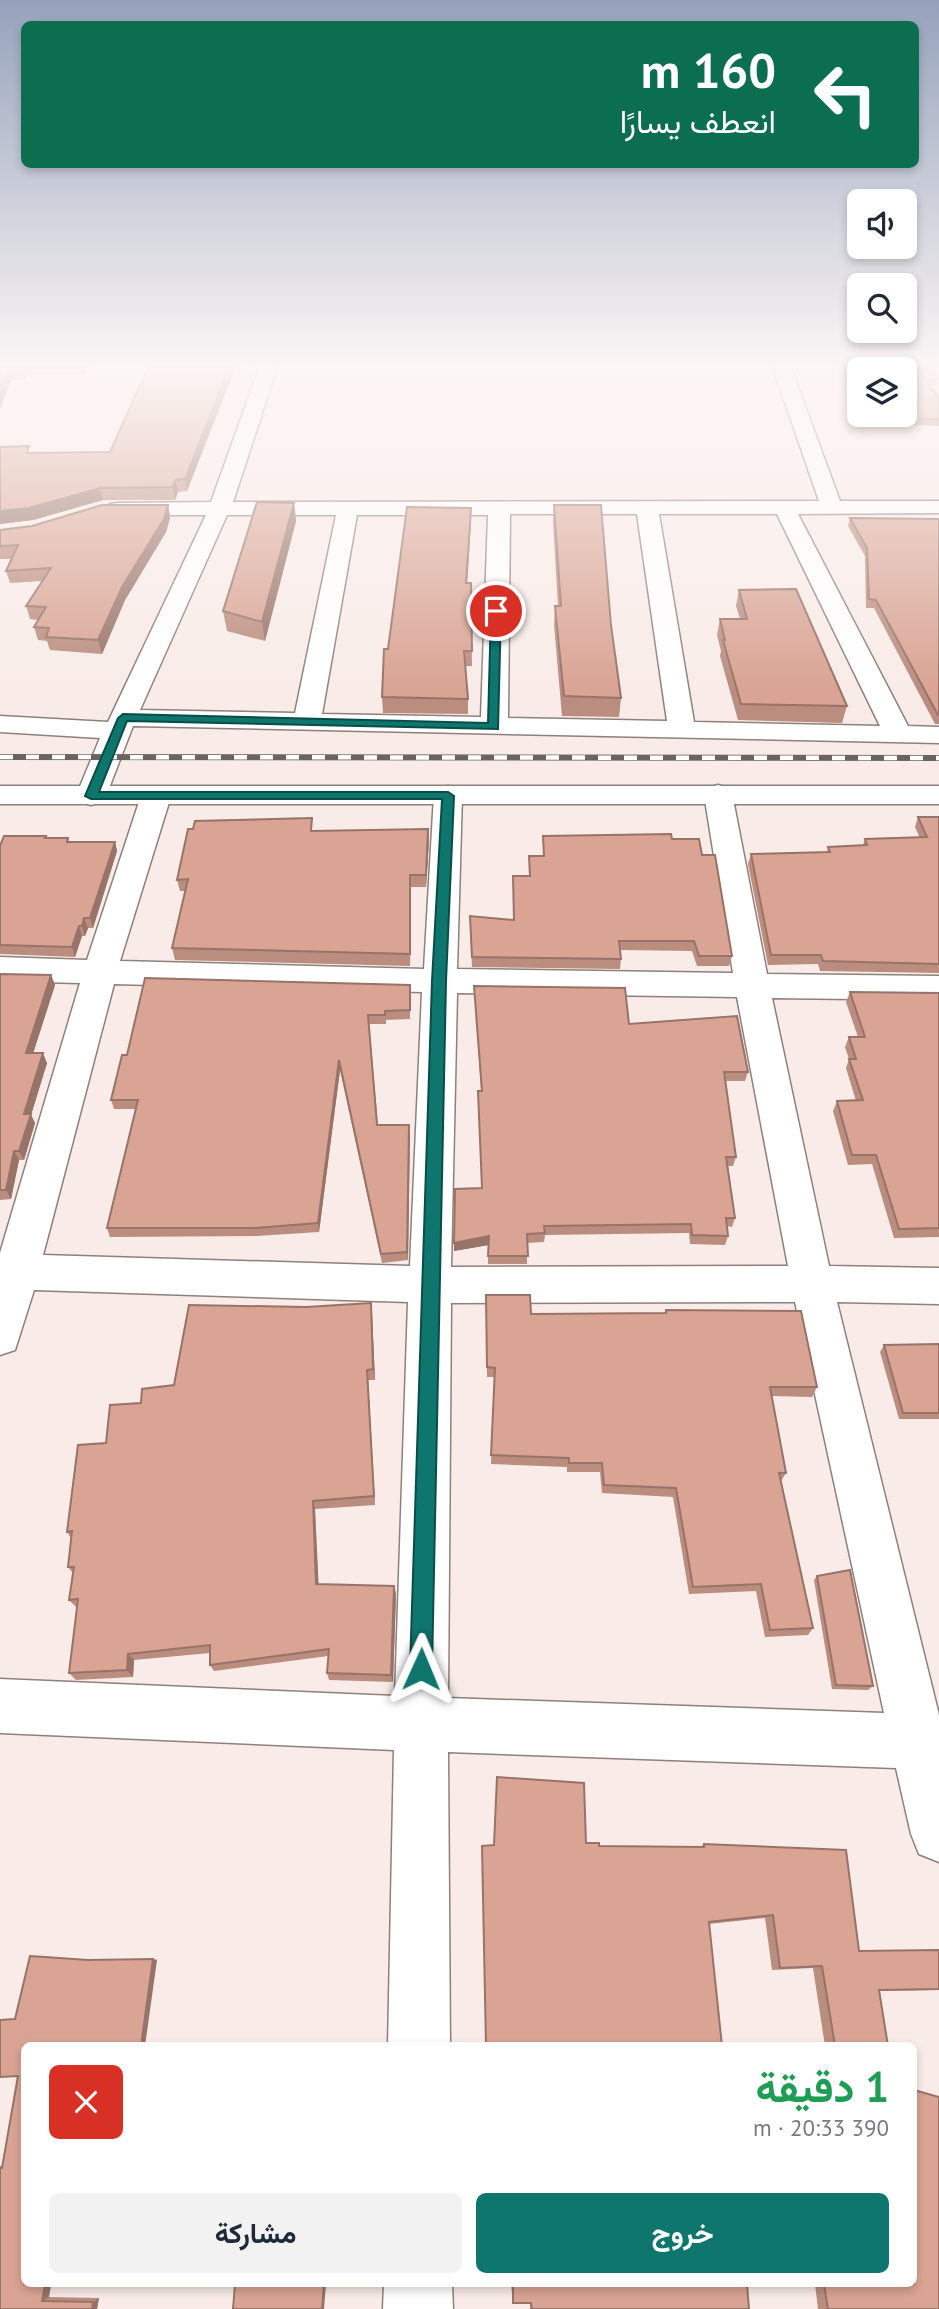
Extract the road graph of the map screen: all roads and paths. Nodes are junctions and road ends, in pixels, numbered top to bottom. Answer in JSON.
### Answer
{"nodes":[{"id":1,"x":232,"y":473,"type":"edge"},
{"id":2,"x":820,"y":473,"type":"edge"},
{"id":3,"x":499,"y":506,"type":"junction"},
{"id":4,"x":647,"y":506,"type":"junction"},
{"id":5,"x":348,"y":507,"type":"junction"},
{"id":6,"x":784,"y":507,"type":"junction"},
{"id":7,"x":832,"y":507,"type":"junction"},
{"id":8,"x":939,"y":507,"type":"edge"},
{"id":9,"x":220,"y":508,"type":"junction"},
{"id":10,"x":96,"y":510,"type":"edge"},
{"id":11,"x":307,"y":722,"type":"junction"},
{"id":12,"x":0,"y":724,"type":"edge"},
{"id":13,"x":120,"y":725,"type":"junction"},
{"id":14,"x":494,"y":726,"type":"junction"},
{"id":15,"x":682,"y":730,"type":"junction"},
{"id":16,"x":898,"y":734,"type":"junction"},
{"id":17,"x":939,"y":735,"type":"edge"},
{"id":18,"x":718,"y":794,"type":"junction"},
{"id":19,"x":939,"y":794,"type":"edge"},
{"id":20,"x":0,"y":795,"type":"edge"},
{"id":21,"x":91,"y":796,"type":"junction"},
{"id":22,"x":156,"y":796,"type":"junction"},
{"id":23,"x":448,"y":796,"type":"junction"},
{"id":24,"x":0,"y":969,"type":"edge"},
{"id":25,"x":100,"y":971,"type":"junction"},
{"id":26,"x":439,"y":981,"type":"junction"},
{"id":27,"x":752,"y":985,"type":"junction"},
{"id":28,"x":939,"y":988,"type":"edge"},
{"id":29,"x":8,"y":1272,"type":"edge"},
{"id":30,"x":812,"y":1284,"type":"junction"},
{"id":31,"x":431,"y":1285,"type":"junction"},
{"id":32,"x":939,"y":1286,"type":"edge"},
{"id":33,"x":0,"y":1336,"type":"edge"},
{"id":34,"x":0,"y":1706,"type":"edge"},
{"id":35,"x":419,"y":1724,"type":"junction"},
{"id":36,"x":928,"y":1741,"type":"edge"},
{"id":37,"x":939,"y":1834,"type":"edge"},
{"id":38,"x":419,"y":2042,"type":"edge"},
{"id":39,"x":418,"y":2287,"type":"edge"},
{"id":40,"x":418,"y":2309,"type":"edge"}],
"edges":[{"from":1,"to":9,"type":"street"},
{"from":2,"to":7,"type":"street"},
{"from":3,"to":4,"type":"street"},
{"from":3,"to":5,"type":"street"},
{"from":3,"to":14,"type":"street"},
{"from":4,"to":6,"type":"street"},
{"from":4,"to":15,"type":"street"},
{"from":5,"to":9,"type":"street"},
{"from":5,"to":11,"type":"street"},
{"from":6,"to":7,"type":"street"},
{"from":6,"to":16,"type":"street"},
{"from":7,"to":8,"type":"street"},
{"from":9,"to":10,"type":"street"},
{"from":9,"to":13,"type":"street"},
{"from":11,"to":13,"type":"street"},
{"from":11,"to":14,"type":"street"},
{"from":12,"to":13,"type":"street"},
{"from":13,"to":21,"type":"street"},
{"from":14,"to":15,"type":"street"},
{"from":15,"to":16,"type":"street"},
{"from":16,"to":17,"type":"street"},
{"from":18,"to":19,"type":"street"},
{"from":18,"to":23,"type":"street"},
{"from":18,"to":27,"type":"street"},
{"from":20,"to":21,"type":"street"},
{"from":21,"to":22,"type":"street"},
{"from":22,"to":23,"type":"street"},
{"from":22,"to":25,"type":"street"},
{"from":23,"to":26,"type":"street"},
{"from":24,"to":25,"type":"street"},
{"from":25,"to":26,"type":"street"},
{"from":25,"to":29,"type":"street"},
{"from":26,"to":27,"type":"street"},
{"from":26,"to":31,"type":"street"},
{"from":27,"to":28,"type":"street"},
{"from":27,"to":30,"type":"street"},
{"from":29,"to":31,"type":"street"},
{"from":29,"to":33,"type":"street"},
{"from":30,"to":31,"type":"street"},
{"from":30,"to":32,"type":"street"},
{"from":30,"to":36,"type":"street"},
{"from":31,"to":35,"type":"street"},
{"from":34,"to":35,"type":"street"},
{"from":35,"to":36,"type":"street"},
{"from":35,"to":38,"type":"street"},
{"from":36,"to":37,"type":"street"},
{"from":39,"to":40,"type":"street"}]}
